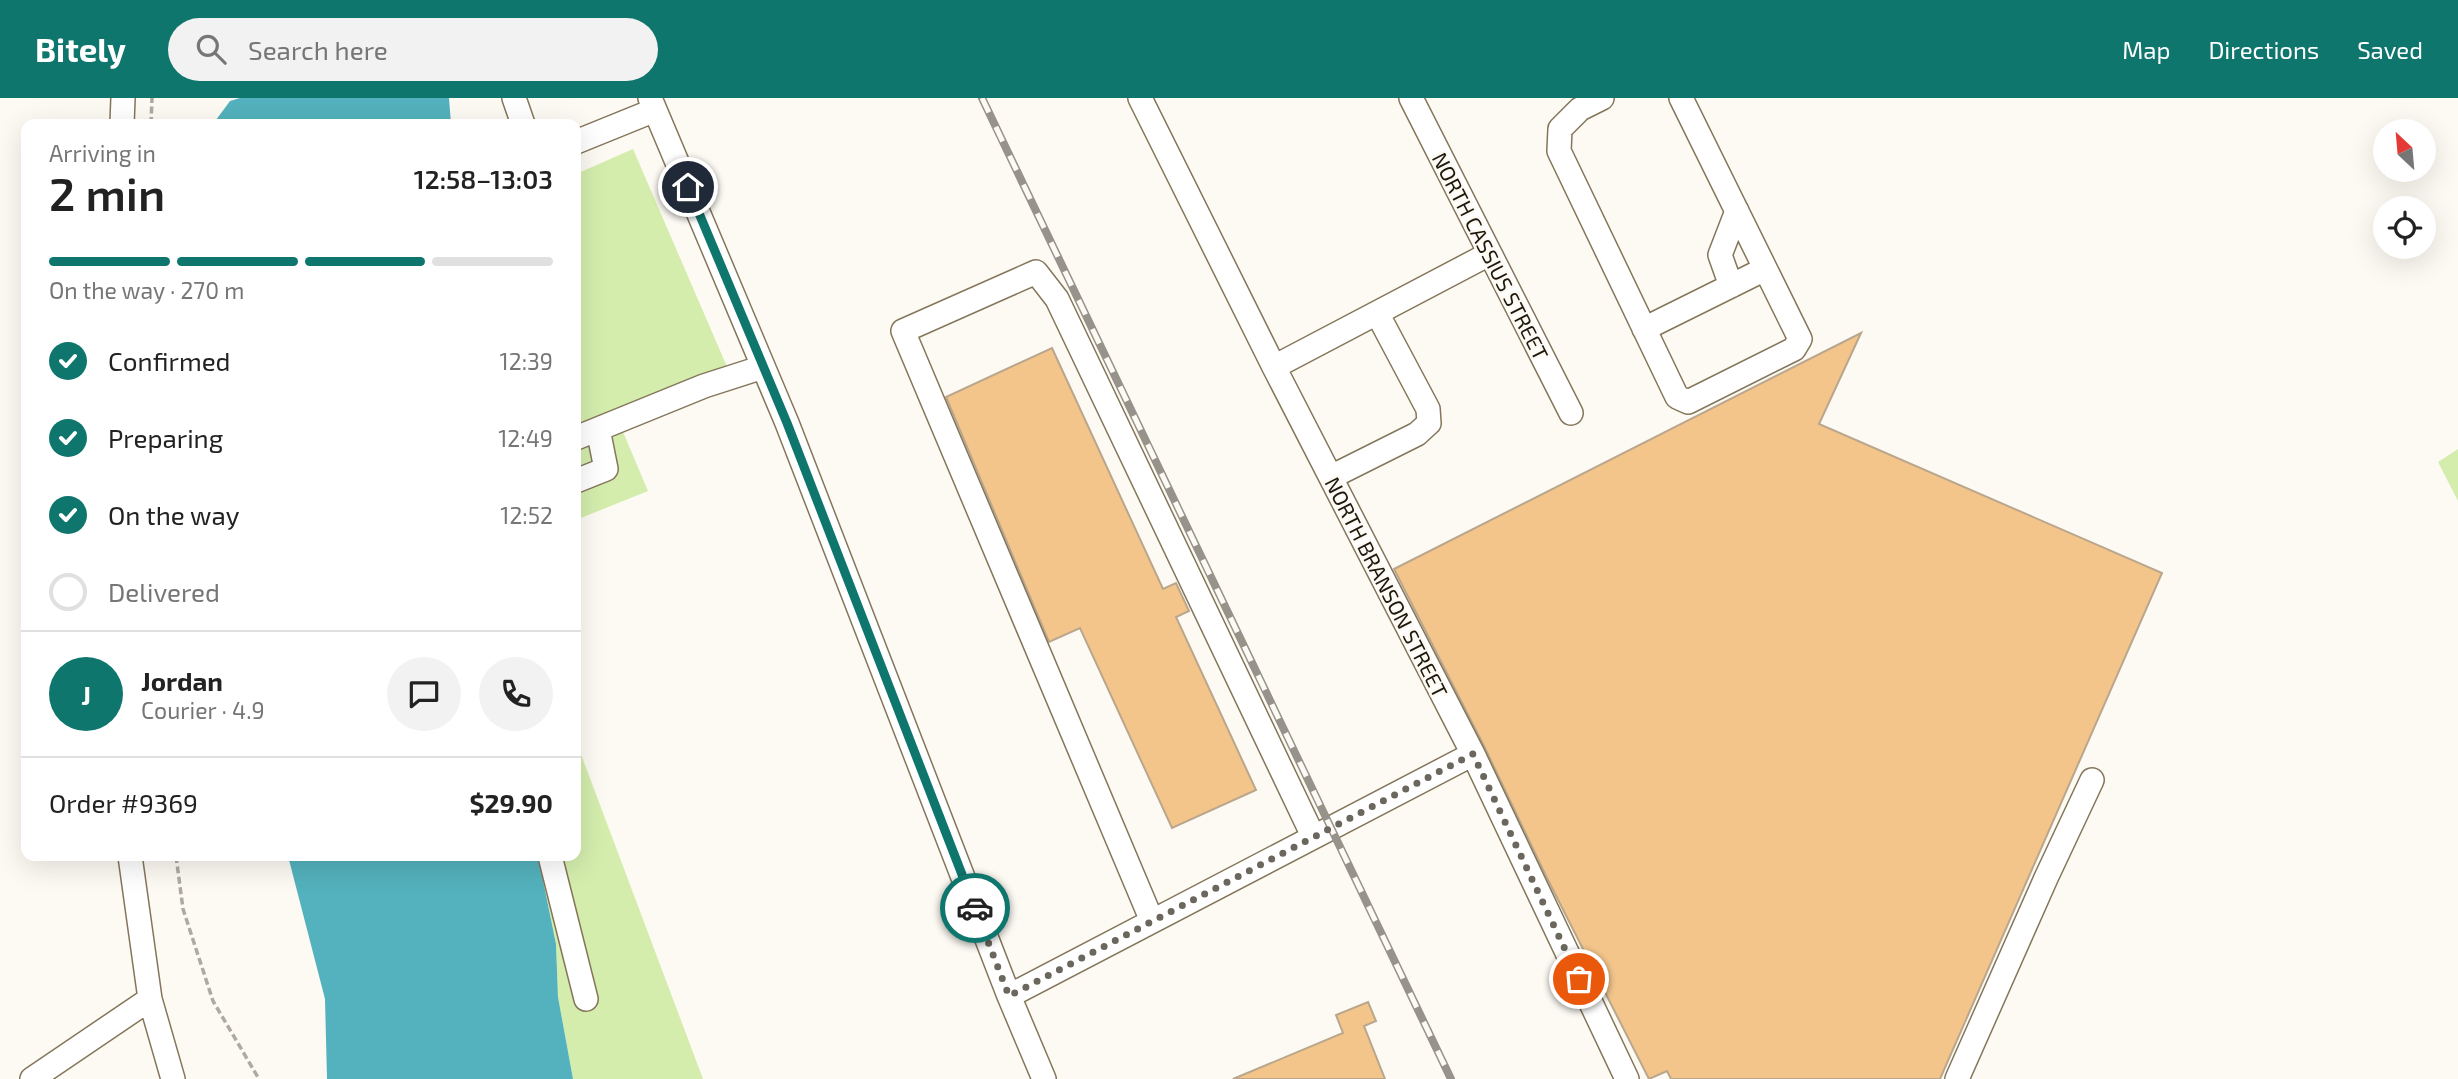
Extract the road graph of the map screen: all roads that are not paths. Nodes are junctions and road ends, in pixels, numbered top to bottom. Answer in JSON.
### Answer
{"nodes":[{"id":1,"x":124,"y":98,"type":"edge"},
{"id":2,"x":514,"y":98,"type":"edge"},
{"id":3,"x":1140,"y":98,"type":"edge"},
{"id":4,"x":1411,"y":98,"type":"edge"},
{"id":5,"x":1602,"y":98,"type":"edge"},
{"id":6,"x":1681,"y":98,"type":"edge"},
{"id":7,"x":653,"y":104,"type":"edge"},
{"id":8,"x":122,"y":119,"type":"edge"},
{"id":9,"x":521,"y":119,"type":"edge"},
{"id":10,"x":581,"y":140,"type":"edge"},
{"id":11,"x":1737,"y":211,"type":"junction"},
{"id":12,"x":1489,"y":254,"type":"junction"},
{"id":13,"x":1765,"y":269,"type":"junction"},
{"id":14,"x":1731,"y":286,"type":"junction"},
{"id":15,"x":1377,"y":313,"type":"junction"},
{"id":16,"x":1644,"y":329,"type":"junction"},
{"id":17,"x":763,"y":367,"type":"junction"},
{"id":18,"x":1274,"y":367,"type":"junction"},
{"id":19,"x":1571,"y":413,"type":"dead end"},
{"id":20,"x":598,"y":429,"type":"junction"},
{"id":21,"x":581,"y":436,"type":"edge"},
{"id":22,"x":1331,"y":477,"type":"junction"},
{"id":23,"x":581,"y":479,"type":"edge"},
{"id":24,"x":1473,"y":754,"type":"junction"},
{"id":25,"x":2092,"y":780,"type":"dead end"},
{"id":26,"x":1322,"y":831,"type":"junction"},
{"id":27,"x":131,"y":861,"type":"edge"},
{"id":28,"x":552,"y":861,"type":"edge"},
{"id":29,"x":1152,"y":921,"type":"junction"},
{"id":30,"x":1009,"y":996,"type":"junction"},
{"id":31,"x":150,"y":999,"type":"junction"},
{"id":32,"x":586,"y":999,"type":"dead end"},
{"id":33,"x":32,"y":1079,"type":"edge"},
{"id":34,"x":173,"y":1079,"type":"edge"},
{"id":35,"x":1044,"y":1079,"type":"edge"},
{"id":36,"x":1627,"y":1079,"type":"edge"},
{"id":37,"x":1957,"y":1079,"type":"edge"}],
"edges":[{"from":1,"to":8,"type":"street"},
{"from":2,"to":9,"type":"street"},
{"from":3,"to":18,"type":"street","name":"NORTH BRANSON STREET"},
{"from":4,"to":12,"type":"street","name":"NORTH CASSIUS STREET"},
{"from":5,"to":16,"type":"street"},
{"from":6,"to":11,"type":"street"},
{"from":7,"to":10,"type":"street"},
{"from":7,"to":17,"type":"street"},
{"from":11,"to":13,"type":"street"},
{"from":11,"to":14,"type":"street"},
{"from":12,"to":15,"type":"street"},
{"from":12,"to":19,"type":"street","name":"NORTH CASSIUS STREET"},
{"from":13,"to":14,"type":"street"},
{"from":13,"to":16,"type":"street"},
{"from":14,"to":16,"type":"street"},
{"from":15,"to":18,"type":"street"},
{"from":15,"to":22,"type":"street"},
{"from":17,"to":20,"type":"street"},
{"from":17,"to":30,"type":"street"},
{"from":18,"to":22,"type":"street","name":"NORTH BRANSON STREET"},
{"from":20,"to":21,"type":"street"},
{"from":20,"to":23,"type":"street"},
{"from":22,"to":24,"type":"street","name":"NORTH BRANSON STREET"},
{"from":24,"to":26,"type":"street"},
{"from":24,"to":36,"type":"street","name":"NORTH BRANSON STREET"},
{"from":25,"to":37,"type":"street"},
{"from":26,"to":29,"type":"street"},
{"from":26,"to":29,"type":"street"},
{"from":27,"to":31,"type":"street"},
{"from":28,"to":32,"type":"street"},
{"from":29,"to":30,"type":"street"},
{"from":30,"to":35,"type":"street"},
{"from":31,"to":33,"type":"street"},
{"from":31,"to":34,"type":"street"}]}
